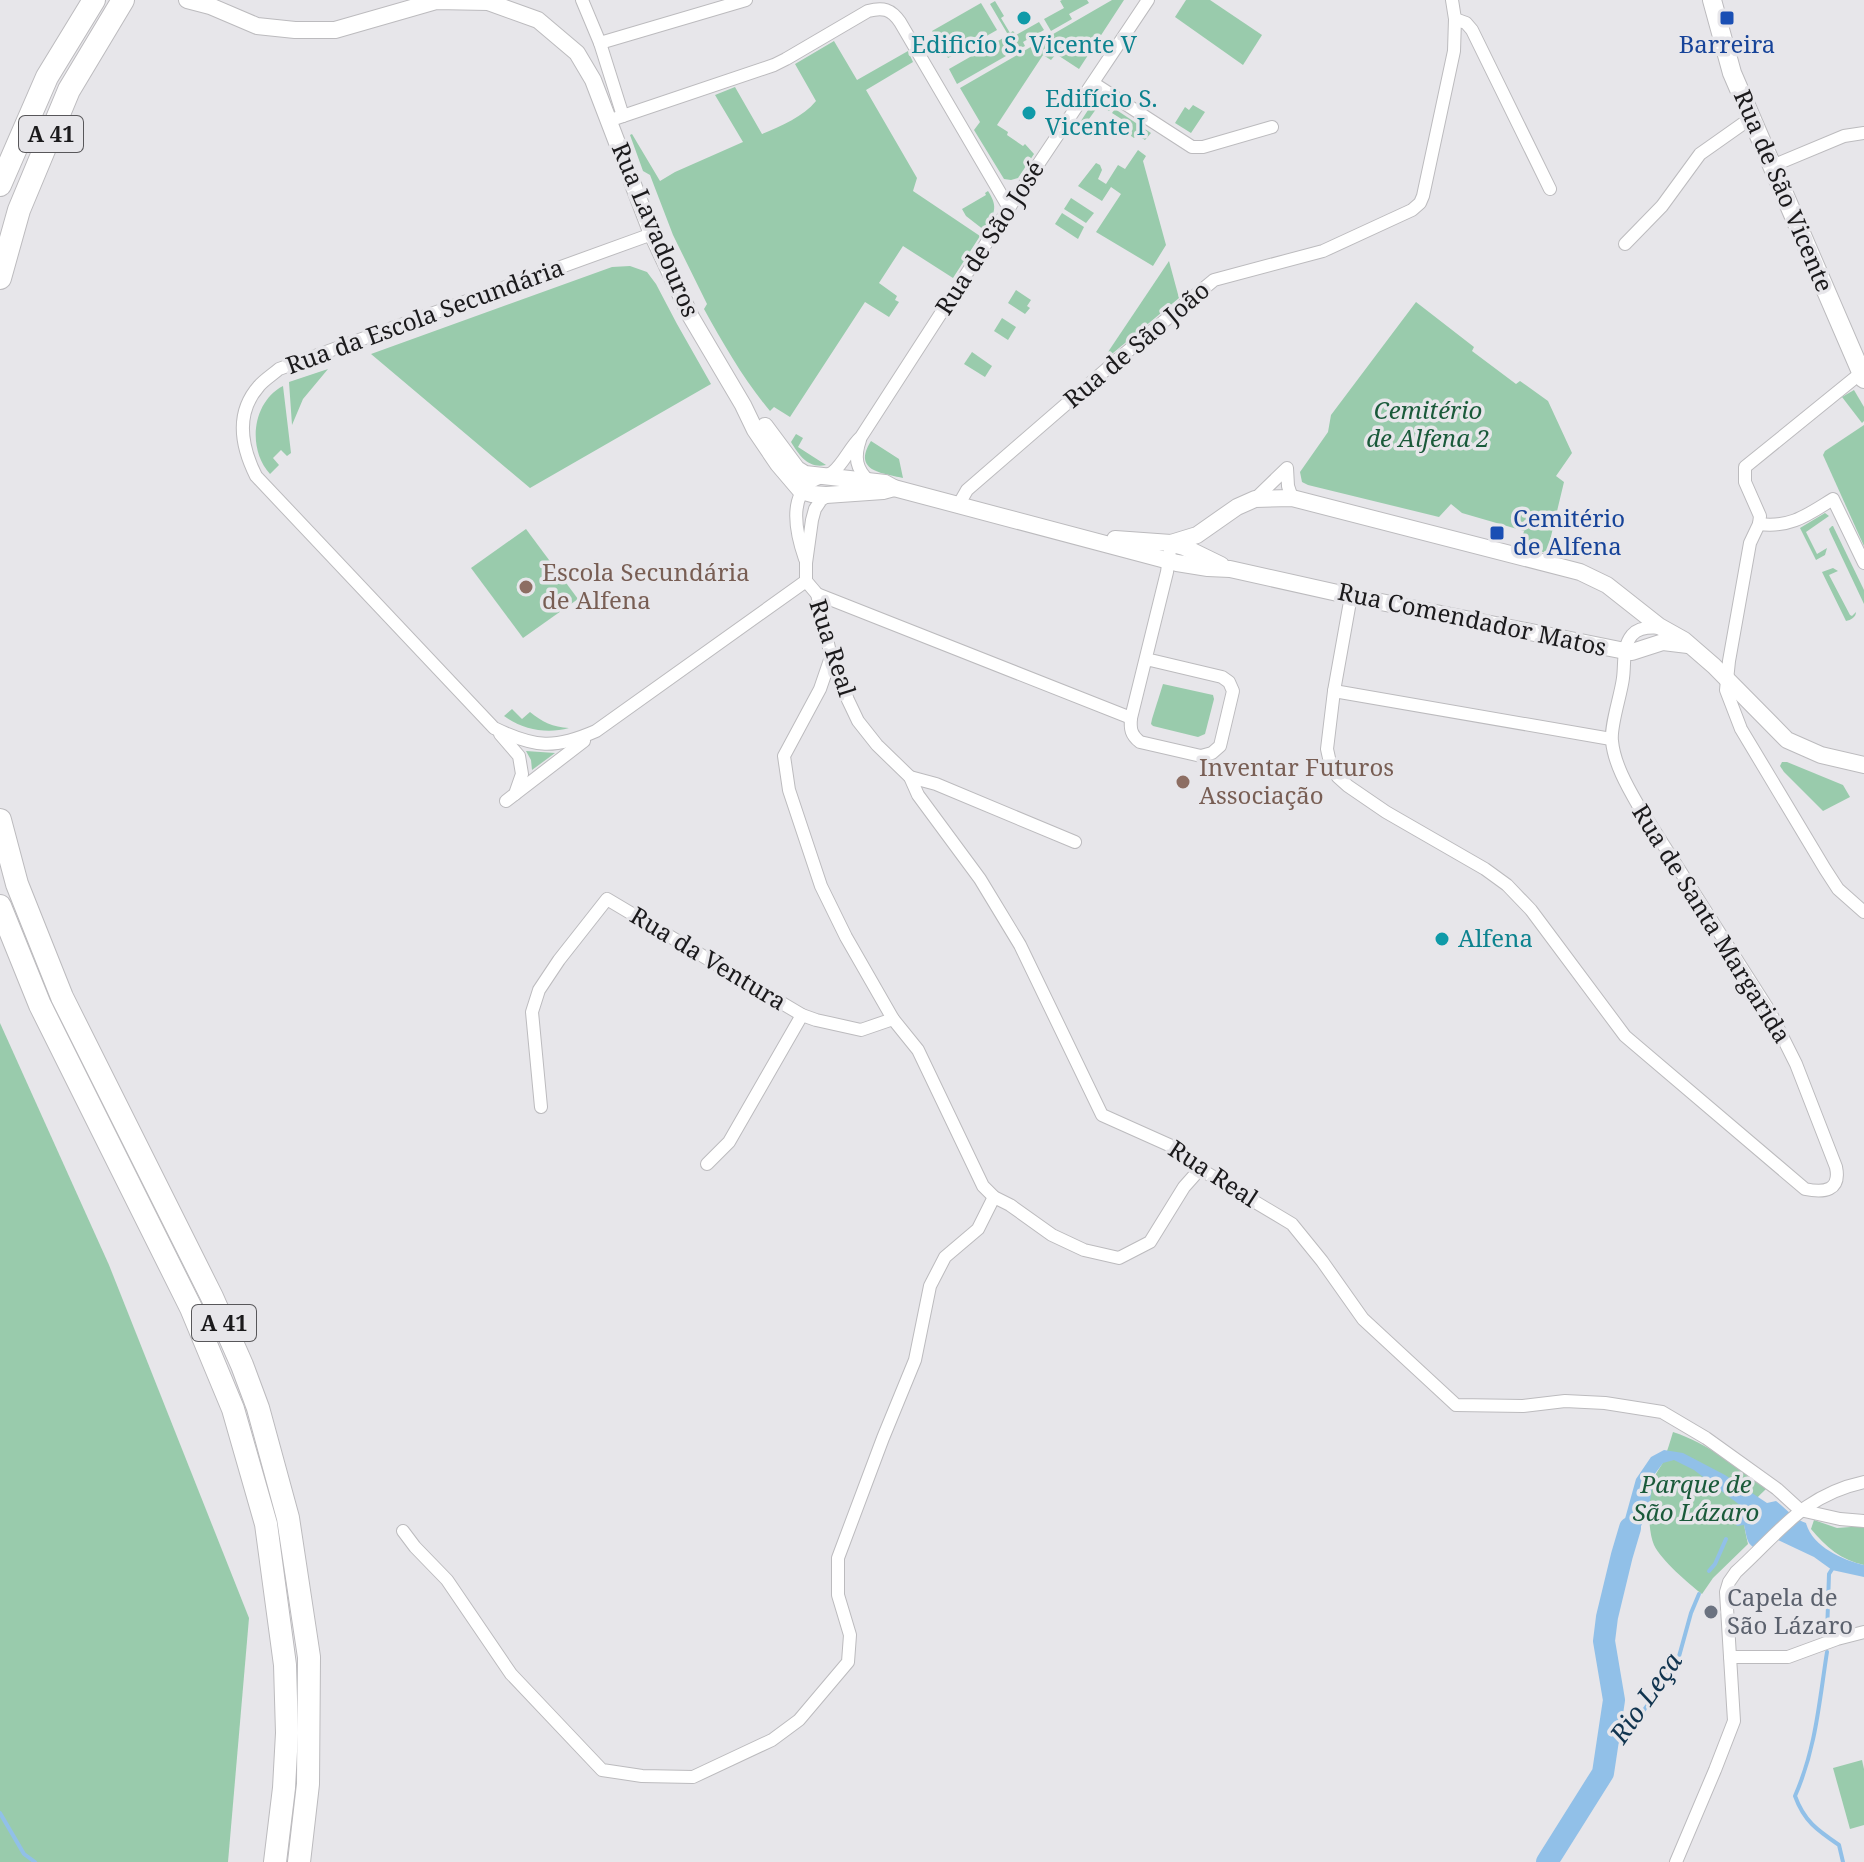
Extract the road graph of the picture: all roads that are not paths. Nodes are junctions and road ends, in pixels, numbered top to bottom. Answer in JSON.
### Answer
{"nodes":[{"id":1,"x":94,"y":0,"type":"edge"},
{"id":2,"x":123,"y":0,"type":"edge"},
{"id":3,"x":187,"y":0,"type":"edge"},
{"id":4,"x":582,"y":0,"type":"edge"},
{"id":5,"x":746,"y":0,"type":"edge"},
{"id":6,"x":895,"y":0,"type":"edge"},
{"id":7,"x":1148,"y":0,"type":"edge"},
{"id":8,"x":1452,"y":0,"type":"edge"},
{"id":9,"x":1712,"y":0,"type":"edge"},
{"id":10,"x":207,"y":3,"type":"edge"},
{"id":11,"x":896,"y":15,"type":"junction"},
{"id":12,"x":1455,"y":19,"type":"junction"},
{"id":13,"x":600,"y":43,"type":"junction"},
{"id":14,"x":1093,"y":83,"type":"junction"},
{"id":15,"x":616,"y":118,"type":"junction"},
{"id":16,"x":1751,"y":118,"type":"junction"},
{"id":17,"x":1272,"y":127,"type":"dead end"},
{"id":18,"x":1864,"y":133,"type":"edge"},
{"id":19,"x":1772,"y":166,"type":"junction"},
{"id":20,"x":0,"y":185,"type":"edge"},
{"id":21,"x":1550,"y":189,"type":"dead end"},
{"id":22,"x":1009,"y":208,"type":"junction"},
{"id":23,"x":652,"y":234,"type":"junction"},
{"id":24,"x":1625,"y":244,"type":"dead end"},
{"id":25,"x":0,"y":278,"type":"edge"},
{"id":26,"x":1863,"y":376,"type":"edge"},
{"id":27,"x":743,"y":405,"type":"junction"},
{"id":28,"x":861,"y":437,"type":"junction"},
{"id":29,"x":844,"y":459,"type":"junction"},
{"id":30,"x":778,"y":464,"type":"junction"},
{"id":31,"x":797,"y":469,"type":"junction"},
{"id":32,"x":825,"y":476,"type":"junction"},
{"id":33,"x":849,"y":483,"type":"junction"},
{"id":34,"x":805,"y":490,"type":"junction"},
{"id":35,"x":1292,"y":498,"type":"junction"},
{"id":36,"x":1255,"y":499,"type":"junction"},
{"id":37,"x":959,"y":504,"type":"junction"},
{"id":38,"x":797,"y":510,"type":"junction"},
{"id":39,"x":812,"y":520,"type":"junction"},
{"id":40,"x":1759,"y":524,"type":"junction"},
{"id":41,"x":1211,"y":525,"type":"junction"},
{"id":42,"x":1170,"y":552,"type":"junction"},
{"id":43,"x":1206,"y":561,"type":"junction"},
{"id":44,"x":806,"y":563,"type":"junction"},
{"id":45,"x":1864,"y":563,"type":"edge"},
{"id":46,"x":806,"y":581,"type":"junction"},
{"id":47,"x":817,"y":594,"type":"junction"},
{"id":48,"x":1351,"y":596,"type":"junction"},
{"id":49,"x":1646,"y":638,"type":"junction"},
{"id":50,"x":831,"y":657,"type":"junction"},
{"id":51,"x":1146,"y":659,"type":"junction"},
{"id":52,"x":1728,"y":679,"type":"junction"},
{"id":53,"x":1334,"y":691,"type":"junction"},
{"id":54,"x":1131,"y":718,"type":"junction"},
{"id":55,"x":494,"y":728,"type":"junction"},
{"id":56,"x":596,"y":731,"type":"junction"},
{"id":57,"x":1611,"y":739,"type":"junction"},
{"id":58,"x":1864,"y":765,"type":"edge"},
{"id":59,"x":910,"y":777,"type":"junction"},
{"id":60,"x":0,"y":820,"type":"edge"},
{"id":61,"x":1075,"y":842,"type":"dead end"},
{"id":62,"x":0,"y":906,"type":"edge"},
{"id":63,"x":1864,"y":912,"type":"edge"},
{"id":64,"x":802,"y":1015,"type":"junction"},
{"id":65,"x":893,"y":1019,"type":"junction"},
{"id":66,"x":541,"y":1107,"type":"dead end"},
{"id":67,"x":707,"y":1164,"type":"dead end"},
{"id":68,"x":1200,"y":1169,"type":"junction"},
{"id":69,"x":994,"y":1197,"type":"junction"},
{"id":70,"x":1864,"y":1482,"type":"edge"},
{"id":71,"x":1798,"y":1512,"type":"junction"},
{"id":72,"x":1864,"y":1521,"type":"edge"},
{"id":73,"x":403,"y":1531,"type":"dead end"},
{"id":74,"x":1864,"y":1632,"type":"edge"},
{"id":75,"x":1730,"y":1657,"type":"junction"},
{"id":76,"x":275,"y":1862,"type":"edge"},
{"id":77,"x":299,"y":1862,"type":"edge"},
{"id":78,"x":1676,"y":1862,"type":"edge"}],
"edges":[{"from":1,"to":20,"type":"highway","number":"A 41"},
{"from":2,"to":25,"type":"highway","number":"A 41"},
{"from":3,"to":10,"type":"street","name":"Rua Lavadouros"},
{"from":4,"to":13,"type":"street"},
{"from":5,"to":13,"type":"street"},
{"from":6,"to":11,"type":"street"},
{"from":7,"to":14,"type":"street","name":"Rua de São José"},
{"from":8,"to":12,"type":"street","name":"Rua de São João"},
{"from":9,"to":16,"type":"main road","name":"Rua de São Vicente"},
{"from":10,"to":15,"type":"street","name":"Rua Lavadouros"},
{"from":11,"to":15,"type":"street"},
{"from":11,"to":22,"type":"street"},
{"from":12,"to":21,"type":"street"},
{"from":12,"to":37,"type":"street","name":"Rua de São João"},
{"from":13,"to":15,"type":"street"},
{"from":14,"to":17,"type":"street"},
{"from":14,"to":22,"type":"street","name":"Rua de São José"},
{"from":15,"to":23,"type":"street","name":"Rua Lavadouros"},
{"from":16,"to":19,"type":"main road","name":"Rua de São Vicente"},
{"from":16,"to":24,"type":"street"},
{"from":18,"to":19,"type":"street"},
{"from":19,"to":26,"type":"main road","name":"Rua de São Vicente"},
{"from":22,"to":28,"type":"street","name":"Rua de São José"},
{"from":23,"to":27,"type":"street","name":"Rua Lavadouros"},
{"from":23,"to":55,"type":"street","name":"Rua da Escola Secundária"},
{"from":26,"to":40,"type":"street"},
{"from":27,"to":30,"type":"street","name":"Rua Lavadouros"},
{"from":27,"to":31,"type":"street","name":"Rua Lavadouros"},
{"from":28,"to":29,"type":"street","name":"Rua de São José"},
{"from":28,"to":33,"type":"street","name":"Rua de São José"},
{"from":29,"to":32,"type":"street","name":"Rua de São José"},
{"from":29,"to":33,"type":"street"},
{"from":30,"to":34,"type":"street","name":"Rua Lavadouros"},
{"from":30,"to":38,"type":"street","name":"Rua Real"},
{"from":31,"to":32,"type":"street"},
{"from":31,"to":34,"type":"street","name":"Rua Real"},
{"from":32,"to":33,"type":"street"},
{"from":32,"to":34,"type":"street"},
{"from":33,"to":34,"type":"street"},
{"from":33,"to":37,"type":"street"},
{"from":33,"to":39,"type":"street","name":"Rua Real"},
{"from":34,"to":38,"type":"street","name":"Rua Real"},
{"from":34,"to":39,"type":"street","name":"Rua Real"},
{"from":35,"to":36,"type":"street"},
{"from":35,"to":36,"type":"street"},
{"from":35,"to":49,"type":"street"},
{"from":36,"to":41,"type":"street"},
{"from":37,"to":42,"type":"street"},
{"from":38,"to":44,"type":"street","name":"Rua Real"},
{"from":39,"to":44,"type":"street","name":"Rua Real"},
{"from":40,"to":45,"type":"street"},
{"from":40,"to":52,"type":"street"},
{"from":41,"to":42,"type":"street"},
{"from":41,"to":43,"type":"street"},
{"from":42,"to":43,"type":"street","name":"Rua Comendador Matos"},
{"from":42,"to":51,"type":"street"},
{"from":43,"to":48,"type":"street","name":"Rua Comendador Matos"},
{"from":44,"to":46,"type":"street","name":"Rua Real"},
{"from":46,"to":47,"type":"street","name":"Rua Real"},
{"from":46,"to":56,"type":"street","name":"Rua da Escola Secundária"},
{"from":47,"to":50,"type":"street","name":"Rua Real"},
{"from":47,"to":54,"type":"street"},
{"from":48,"to":49,"type":"street","name":"Rua Comendador Matos"},
{"from":48,"to":53,"type":"street","name":"Rua de Santa Margarida"},
{"from":49,"to":52,"type":"street"},
{"from":49,"to":57,"type":"street","name":"Rua de Santa Margarida"},
{"from":50,"to":59,"type":"street","name":"Rua Real"},
{"from":50,"to":65,"type":"street"},
{"from":51,"to":54,"type":"street"},
{"from":51,"to":54,"type":"street"},
{"from":52,"to":58,"type":"street"},
{"from":52,"to":63,"type":"street"},
{"from":53,"to":57,"type":"street"},
{"from":53,"to":57,"type":"street","name":"Rua de Santa Margarida"},
{"from":55,"to":56,"type":"street","name":"Rua da Escola Secundária"},
{"from":55,"to":56,"type":"street","name":"Rua da Escola Secundária"},
{"from":59,"to":61,"type":"street"},
{"from":59,"to":68,"type":"street","name":"Rua Real"},
{"from":60,"to":77,"type":"highway","number":"A 41"},
{"from":62,"to":76,"type":"highway","number":"A 41"},
{"from":64,"to":65,"type":"street","name":"Rua da Ventura"},
{"from":64,"to":66,"type":"street","name":"Rua da Ventura"},
{"from":64,"to":67,"type":"street"},
{"from":65,"to":69,"type":"street"},
{"from":68,"to":69,"type":"street"},
{"from":68,"to":71,"type":"street","name":"Rua Real"},
{"from":69,"to":73,"type":"street"},
{"from":70,"to":71,"type":"street"},
{"from":71,"to":72,"type":"street"},
{"from":71,"to":75,"type":"street"},
{"from":74,"to":75,"type":"street"},
{"from":75,"to":78,"type":"street"}]}
